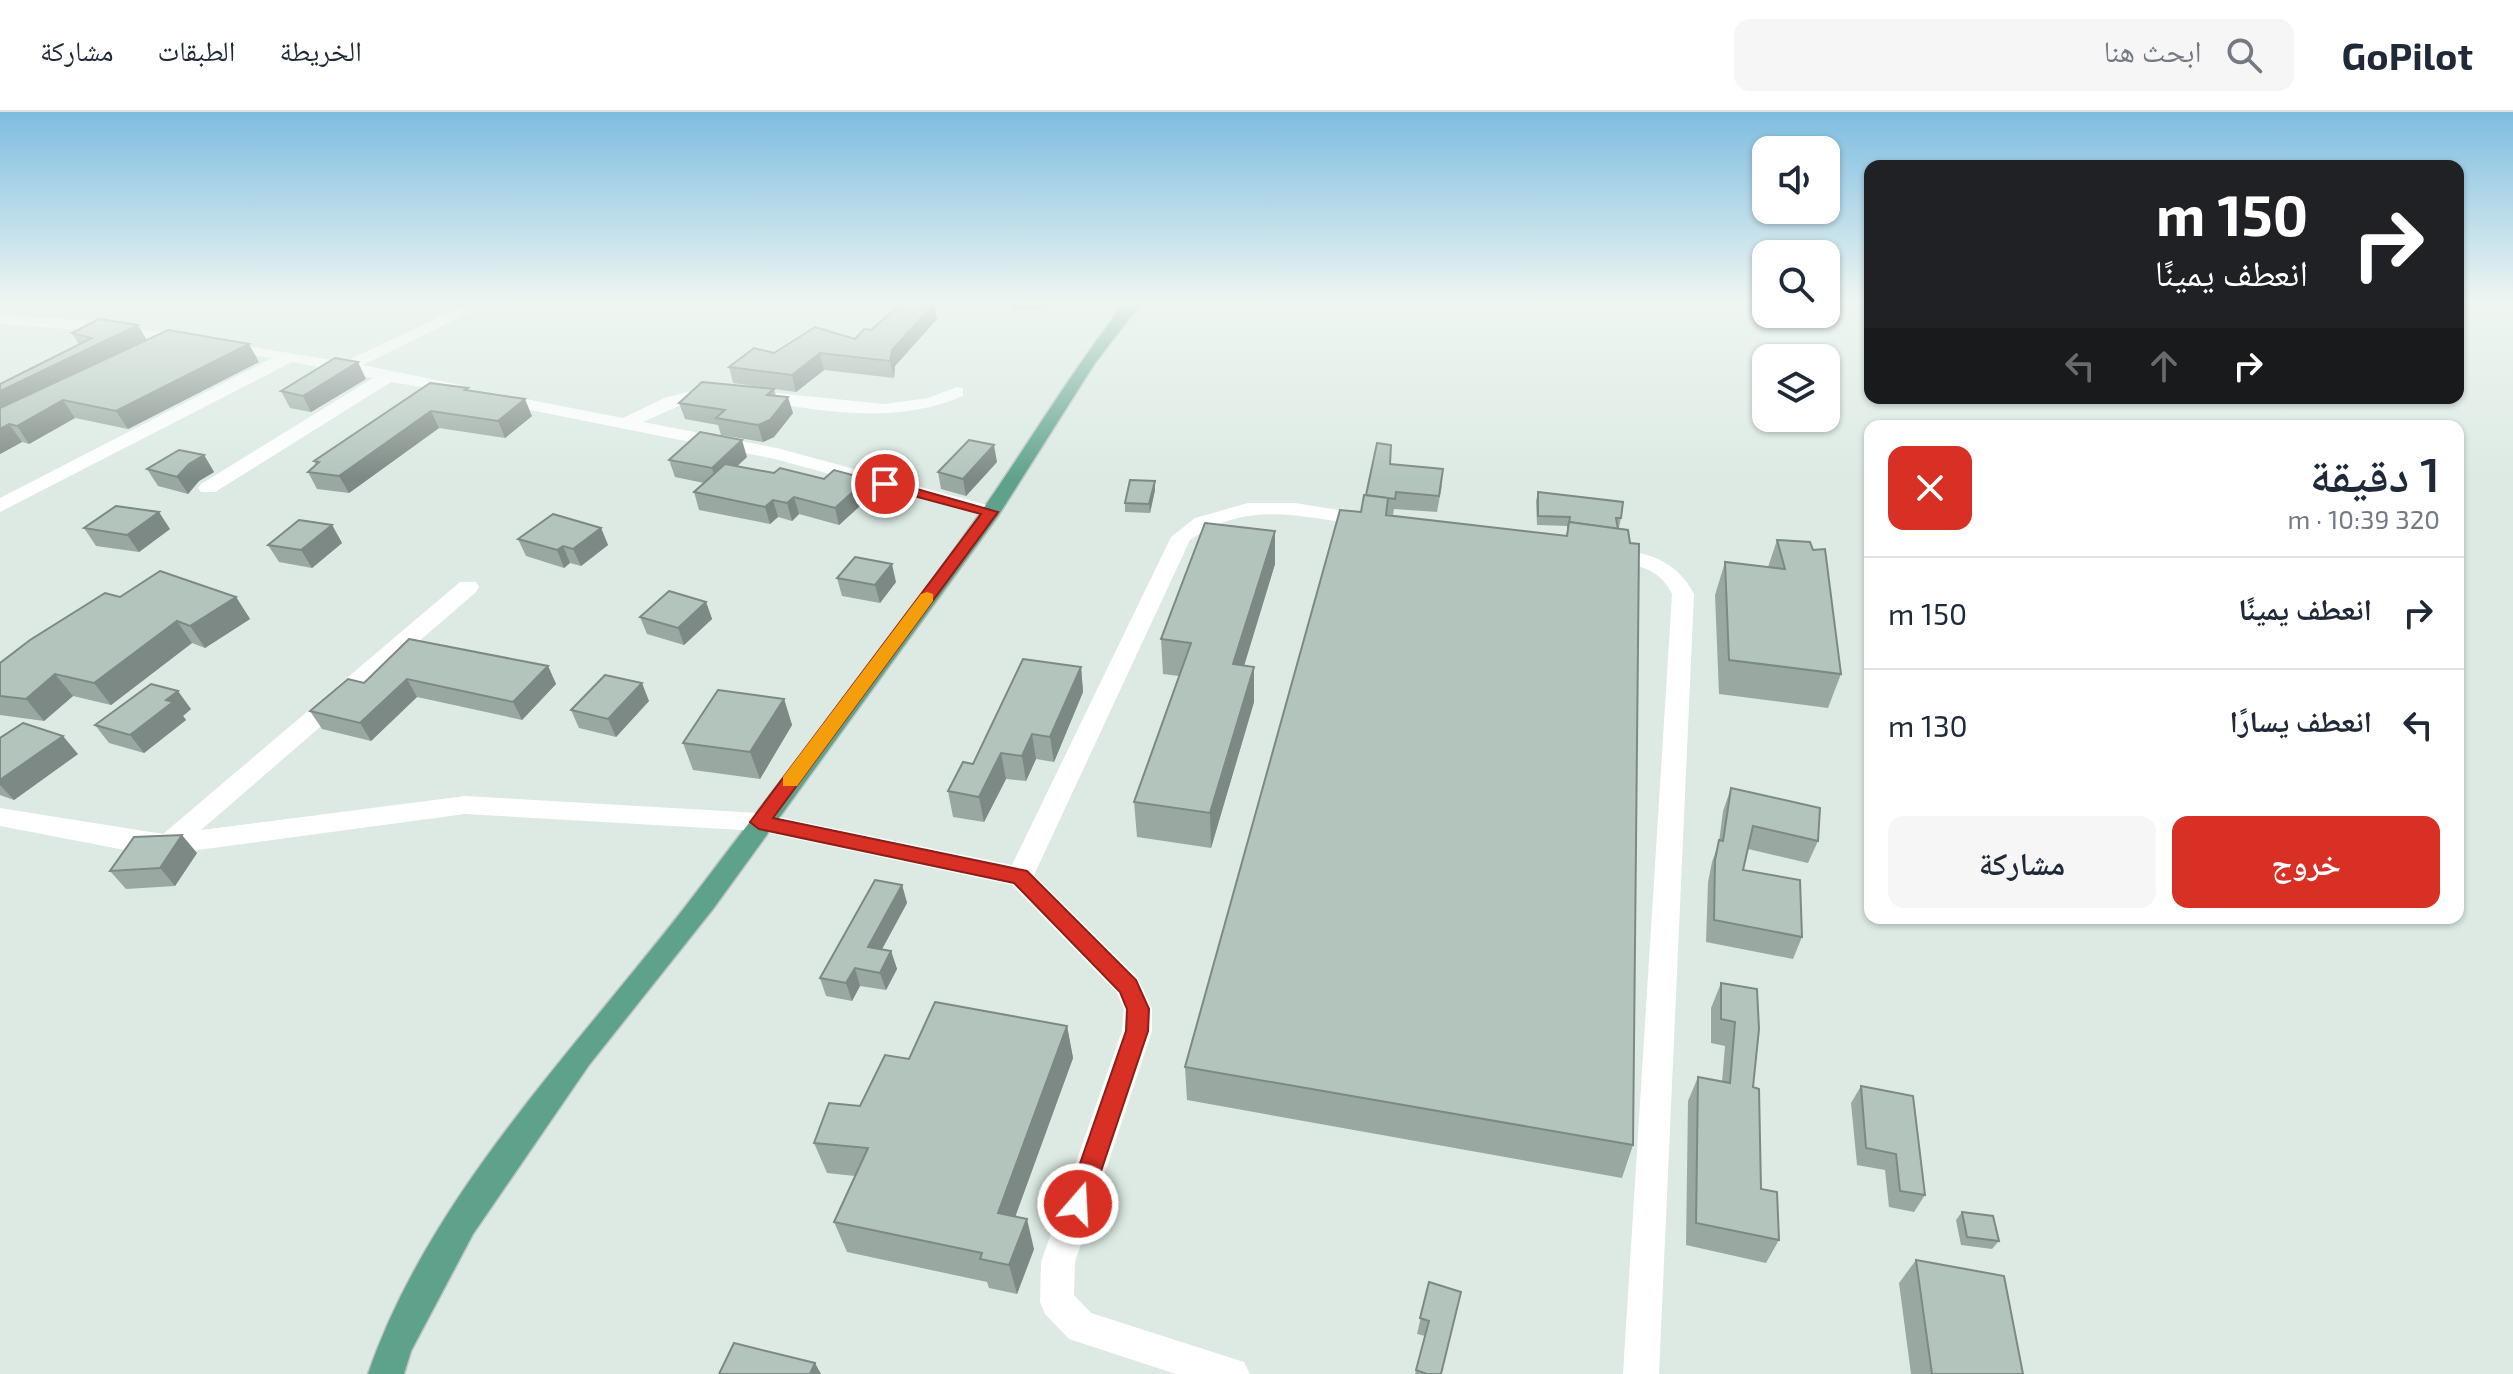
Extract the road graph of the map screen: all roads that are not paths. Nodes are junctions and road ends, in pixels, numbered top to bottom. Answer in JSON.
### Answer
{"nodes":[{"id":1,"x":279,"y":362,"type":"edge"},
{"id":2,"x":324,"y":362,"type":"edge"},
{"id":3,"x":357,"y":362,"type":"edge"},
{"id":4,"x":1087,"y":362,"type":"edge"},
{"id":5,"x":348,"y":366,"type":"junction"},
{"id":6,"x":390,"y":375,"type":"junction"},
{"id":7,"x":957,"y":392,"type":"dead end"},
{"id":8,"x":623,"y":425,"type":"junction"},
{"id":9,"x":208,"y":488,"type":"dead end"},
{"id":10,"x":0,"y":506,"type":"edge"},
{"id":11,"x":991,"y":512,"type":"junction"},
{"id":12,"x":1399,"y":525,"type":"edge"},
{"id":13,"x":1586,"y":551,"type":"edge"},
{"id":14,"x":468,"y":587,"type":"dead end"},
{"id":15,"x":0,"y":817,"type":"edge"},
{"id":16,"x":759,"y":822,"type":"junction"},
{"id":17,"x":168,"y":844,"type":"junction"},
{"id":18,"x":1020,"y":877,"type":"junction"},
{"id":19,"x":386,"y":1374,"type":"edge"},
{"id":20,"x":1232,"y":1374,"type":"edge"},
{"id":21,"x":1641,"y":1374,"type":"edge"}],
"edges":[{"from":1,"to":10,"type":"street"},
{"from":2,"to":5,"type":"street"},
{"from":3,"to":5,"type":"street"},
{"from":4,"to":11,"type":"main road"},
{"from":5,"to":6,"type":"street"},
{"from":6,"to":8,"type":"street"},
{"from":6,"to":9,"type":"street"},
{"from":7,"to":8,"type":"street"},
{"from":8,"to":11,"type":"street"},
{"from":11,"to":16,"type":"main road"},
{"from":12,"to":18,"type":"street"},
{"from":13,"to":21,"type":"street"},
{"from":14,"to":17,"type":"street"},
{"from":15,"to":17,"type":"street"},
{"from":16,"to":17,"type":"street"},
{"from":16,"to":18,"type":"street"},
{"from":16,"to":19,"type":"main road"},
{"from":18,"to":20,"type":"street"}]}
